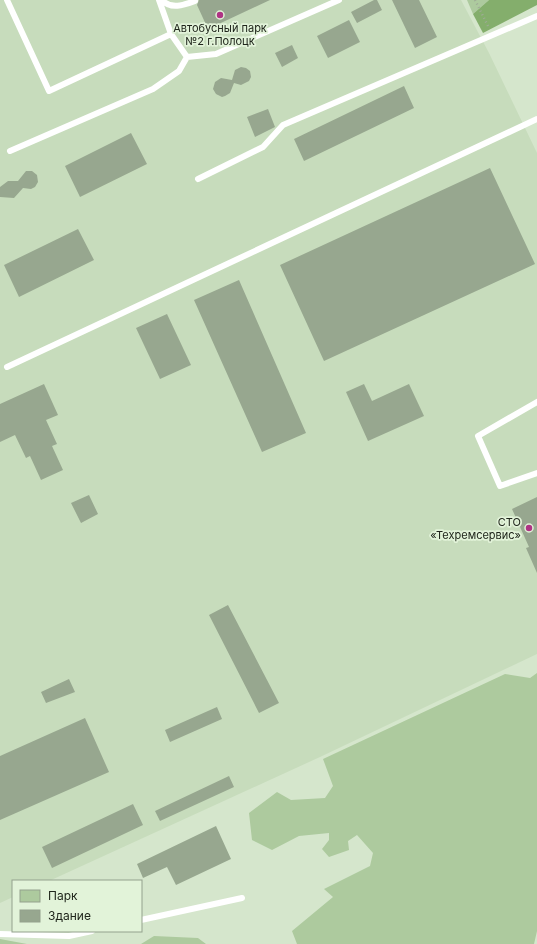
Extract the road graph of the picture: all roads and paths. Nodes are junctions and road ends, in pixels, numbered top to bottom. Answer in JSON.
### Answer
{"nodes":[{"id":1,"x":7,"y":0,"type":"edge"},
{"id":2,"x":160,"y":0,"type":"edge"},
{"id":3,"x":339,"y":0,"type":"edge"},
{"id":4,"x":475,"y":0,"type":"edge"},
{"id":5,"x":195,"y":1,"type":"edge"},
{"id":6,"x":537,"y":16,"type":"edge"},
{"id":7,"x":171,"y":34,"type":"junction"},
{"id":8,"x":492,"y":35,"type":"junction"},
{"id":9,"x":188,"y":57,"type":"junction"},
{"id":10,"x":537,"y":119,"type":"edge"},
{"id":11,"x":10,"y":151,"type":"dead end"},
{"id":12,"x":198,"y":179,"type":"dead end"},
{"id":13,"x":7,"y":367,"type":"dead end"},
{"id":14,"x":537,"y":402,"type":"edge"},
{"id":15,"x":537,"y":473,"type":"edge"},
{"id":16,"x":242,"y":898,"type":"dead end"},
{"id":17,"x":142,"y":920,"type":"edge"},
{"id":18,"x":87,"y":932,"type":"edge"},
{"id":19,"x":0,"y":934,"type":"edge"}],
"edges":[{"from":1,"to":7,"type":"lane"},
{"from":2,"to":5,"type":"lane"},
{"from":2,"to":7,"type":"lane"},
{"from":3,"to":9,"type":"lane"},
{"from":4,"to":8,"type":"path"},
{"from":6,"to":8,"type":"lane"},
{"from":7,"to":9,"type":"lane"},
{"from":8,"to":12,"type":"lane"},
{"from":9,"to":11,"type":"lane"},
{"from":10,"to":13,"type":"lane"},
{"from":14,"to":15,"type":"lane"},
{"from":16,"to":17,"type":"lane"},
{"from":18,"to":19,"type":"lane"}]}
